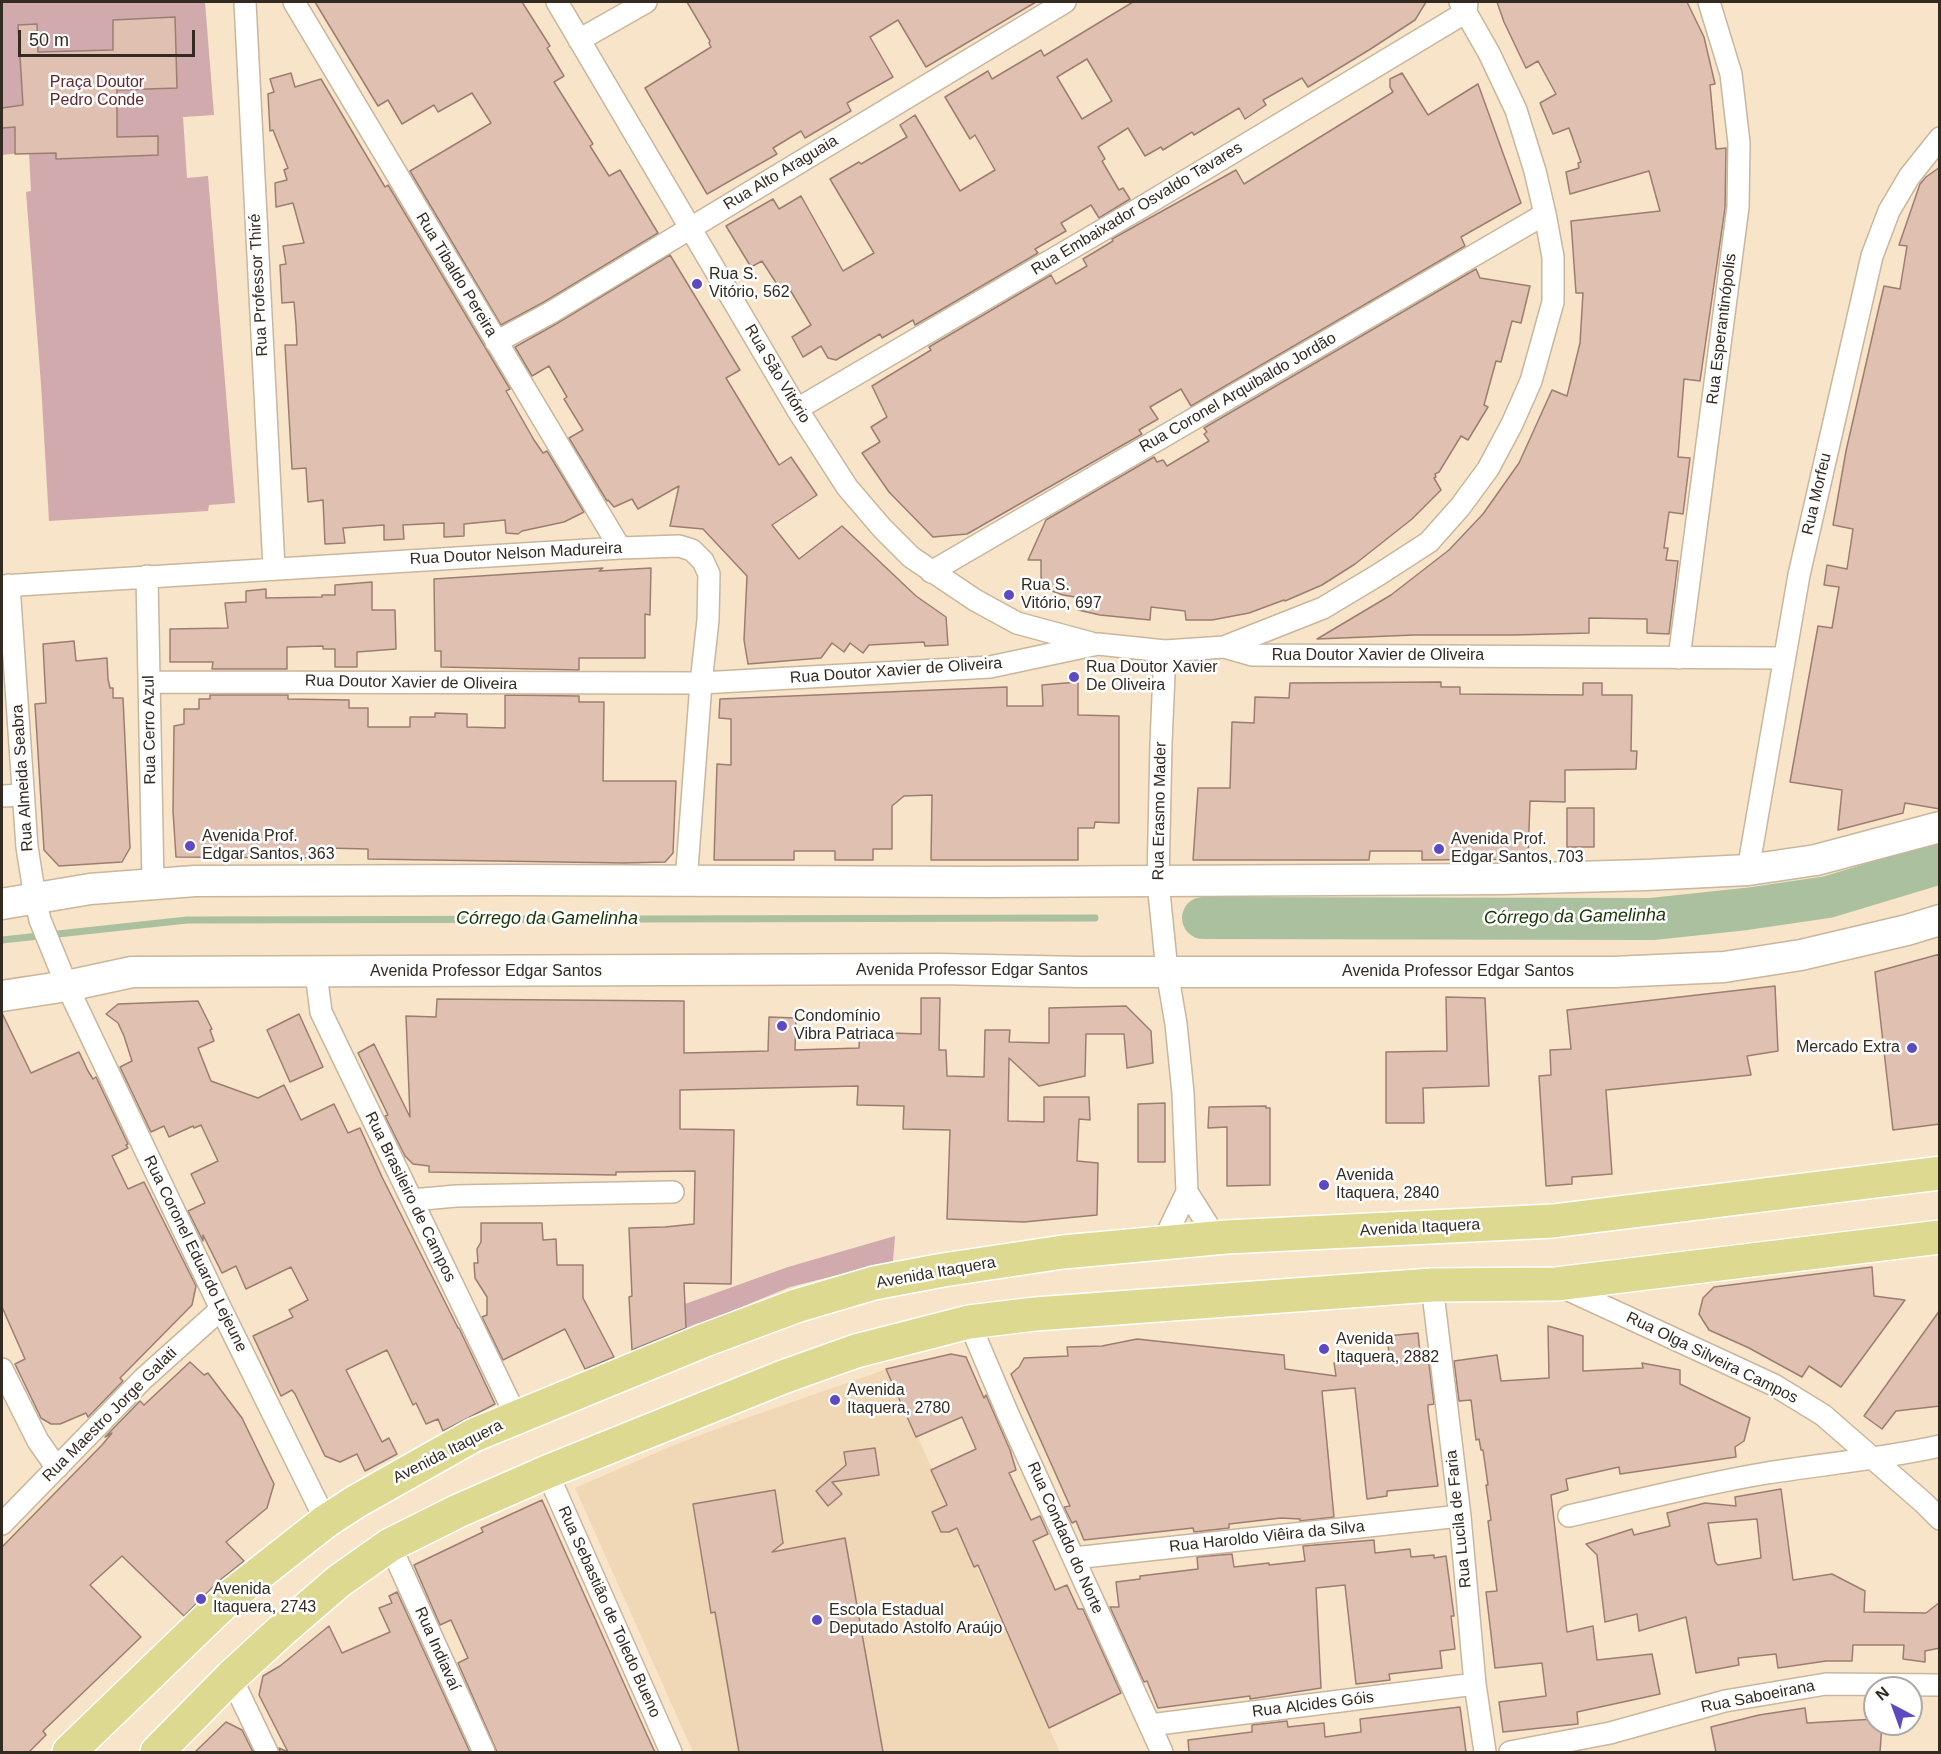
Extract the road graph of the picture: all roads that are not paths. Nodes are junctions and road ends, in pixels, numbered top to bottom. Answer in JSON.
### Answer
{"nodes":[{"id":1,"x":245,"y":2,"type":"edge"},
{"id":2,"x":294,"y":2,"type":"edge"},
{"id":3,"x":557,"y":2,"type":"edge"},
{"id":4,"x":646,"y":2,"type":"edge"},
{"id":5,"x":1065,"y":2,"type":"edge"},
{"id":6,"x":1709,"y":2,"type":"edge"},
{"id":7,"x":1464,"y":5,"type":"edge"},
{"id":8,"x":579,"y":40,"type":"junction"},
{"id":9,"x":1940,"y":138,"type":"edge"},
{"id":10,"x":1545,"y":214,"type":"junction"},
{"id":11,"x":690,"y":227,"type":"junction"},
{"id":12,"x":496,"y":342,"type":"junction"},
{"id":13,"x":797,"y":409,"type":"junction"},
{"id":14,"x":620,"y":548,"type":"junction"},
{"id":15,"x":274,"y":568,"type":"junction"},
{"id":16,"x":931,"y":572,"type":"junction"},
{"id":17,"x":147,"y":576,"type":"junction"},
{"id":18,"x":5,"y":585,"type":"edge"},
{"id":19,"x":1098,"y":644,"type":"junction"},
{"id":20,"x":1224,"y":647,"type":"junction"},
{"id":21,"x":1166,"y":651,"type":"junction"},
{"id":22,"x":1679,"y":658,"type":"junction"},
{"id":23,"x":1784,"y":658,"type":"junction"},
{"id":24,"x":149,"y":682,"type":"junction"},
{"id":25,"x":701,"y":683,"type":"junction"},
{"id":26,"x":23,"y":795,"type":"junction"},
{"id":27,"x":2,"y":796,"type":"edge"},
{"id":28,"x":1940,"y":827,"type":"edge"},
{"id":29,"x":1748,"y":870,"type":"junction"},
{"id":30,"x":686,"y":882,"type":"junction"},
{"id":31,"x":1158,"y":882,"type":"junction"},
{"id":32,"x":153,"y":884,"type":"junction"},
{"id":33,"x":2,"y":904,"type":"edge"},
{"id":34,"x":38,"y":909,"type":"junction"},
{"id":35,"x":1940,"y":920,"type":"edge"},
{"id":36,"x":1167,"y":971,"type":"junction"},
{"id":37,"x":316,"y":973,"type":"junction"},
{"id":38,"x":63,"y":976,"type":"junction"},
{"id":39,"x":2,"y":996,"type":"edge"},
{"id":40,"x":1940,"y":1173,"type":"edge"},
{"id":41,"x":673,"y":1192,"type":"dead end"},
{"id":42,"x":1186,"y":1192,"type":"junction"},
{"id":43,"x":412,"y":1200,"type":"junction"},
{"id":44,"x":1940,"y":1237,"type":"edge"},
{"id":45,"x":1216,"y":1239,"type":"junction"},
{"id":46,"x":1163,"y":1242,"type":"junction"},
{"id":47,"x":1556,"y":1284,"type":"junction"},
{"id":48,"x":1432,"y":1285,"type":"junction"},
{"id":49,"x":221,"y":1309,"type":"junction"},
{"id":50,"x":969,"y":1322,"type":"junction"},
{"id":51,"x":2,"y":1369,"type":"edge"},
{"id":52,"x":517,"y":1418,"type":"junction"},
{"id":53,"x":1940,"y":1446,"type":"edge"},
{"id":54,"x":1873,"y":1460,"type":"junction"},
{"id":55,"x":57,"y":1468,"type":"junction"},
{"id":56,"x":547,"y":1472,"type":"junction"},
{"id":57,"x":1460,"y":1516,"type":"junction"},
{"id":58,"x":1569,"y":1516,"type":"dead end"},
{"id":59,"x":1940,"y":1520,"type":"edge"},
{"id":60,"x":326,"y":1521,"type":"junction"},
{"id":61,"x":2,"y":1524,"type":"edge"},
{"id":62,"x":390,"y":1545,"type":"junction"},
{"id":63,"x":1074,"y":1558,"type":"junction"},
{"id":64,"x":231,"y":1677,"type":"junction"},
{"id":65,"x":1475,"y":1684,"type":"junction"},
{"id":66,"x":1940,"y":1685,"type":"edge"},
{"id":67,"x":1150,"y":1725,"type":"junction"},
{"id":68,"x":69,"y":1752,"type":"edge"},
{"id":69,"x":157,"y":1752,"type":"edge"},
{"id":70,"x":267,"y":1752,"type":"edge"},
{"id":71,"x":484,"y":1752,"type":"edge"},
{"id":72,"x":671,"y":1752,"type":"edge"},
{"id":73,"x":1162,"y":1752,"type":"edge"},
{"id":74,"x":1485,"y":1752,"type":"edge"},
{"id":75,"x":1510,"y":1752,"type":"edge"}],
"edges":[{"from":1,"to":15,"type":"street","name":"Rua Professor Thiré"},
{"from":2,"to":12,"type":"street","name":"Rua Tibaldo Pereira"},
{"from":3,"to":8,"type":"street","name":"Rua São Vitório"},
{"from":4,"to":8,"type":"street"},
{"from":5,"to":11,"type":"street","name":"Rua Alto Araguaia"},
{"from":6,"to":22,"type":"street","name":"Rua Esperantinópolis"},
{"from":7,"to":10,"type":"street"},
{"from":7,"to":13,"type":"street","name":"Rua Embaixador Osvaldo Tavares"},
{"from":8,"to":11,"type":"street","name":"Rua São Vitório"},
{"from":9,"to":23,"type":"street","name":"Rua Morfeu"},
{"from":10,"to":16,"type":"street","name":"Rua Coronel Arquibaldo Jordão"},
{"from":10,"to":20,"type":"street"},
{"from":11,"to":12,"type":"street","name":"Rua Alto Araguaia"},
{"from":11,"to":13,"type":"street","name":"Rua São Vitório"},
{"from":12,"to":14,"type":"street","name":"Rua Tibaldo Pereira"},
{"from":13,"to":16,"type":"street","name":"Rua São Vitório"},
{"from":14,"to":15,"type":"street","name":"Rua Doutor Nelson Madureira"},
{"from":14,"to":25,"type":"street","name":"Rua Doutor Nelson Madureira"},
{"from":15,"to":17,"type":"street","name":"Rua Doutor Nelson Madureira"},
{"from":16,"to":19,"type":"street","name":"Rua São Vitório"},
{"from":17,"to":18,"type":"street","name":"Rua Doutor Nelson Madureira"},
{"from":17,"to":24,"type":"street","name":"Rua Cerro Azul"},
{"from":18,"to":26,"type":"street","name":"Rua Almeida Seabra"},
{"from":19,"to":21,"type":"street","name":"Rua Doutor Xavier de Oliveira"},
{"from":19,"to":25,"type":"street","name":"Rua Doutor Xavier de Oliveira"},
{"from":20,"to":21,"type":"street","name":"Rua Doutor Xavier de Oliveira"},
{"from":20,"to":22,"type":"street","name":"Rua Doutor Xavier de Oliveira"},
{"from":21,"to":31,"type":"street","name":"Rua Erasmo Mader"},
{"from":22,"to":23,"type":"street","name":"Rua Doutor Xavier de Oliveira"},
{"from":23,"to":29,"type":"street","name":"Rua Morfeu"},
{"from":24,"to":25,"type":"street","name":"Rua Doutor Xavier de Oliveira"},
{"from":24,"to":32,"type":"street","name":"Rua Cerro Azul"},
{"from":25,"to":30,"type":"street","name":"Rua Doutor Nelson Madureira"},
{"from":26,"to":27,"type":"street"},
{"from":26,"to":34,"type":"street","name":"Rua Almeida Seabra"},
{"from":28,"to":29,"type":"main road"},
{"from":29,"to":31,"type":"main road"},
{"from":30,"to":31,"type":"main road"},
{"from":30,"to":32,"type":"main road"},
{"from":31,"to":36,"type":"street","name":"Rua Erasmo Mader"},
{"from":32,"to":34,"type":"main road"},
{"from":33,"to":34,"type":"main road"},
{"from":34,"to":38,"type":"street","name":"Rua Almeida Seabra"},
{"from":35,"to":36,"type":"main road","name":"Avenida Professor Edgar Santos"},
{"from":36,"to":37,"type":"main road","name":"Avenida Professor Edgar Santos"},
{"from":36,"to":42,"type":"street","name":"Rua Erasmo Mader"},
{"from":37,"to":38,"type":"main road","name":"Avenida Professor Edgar Santos"},
{"from":37,"to":43,"type":"street","name":"Rua Brasileiro de Campos"},
{"from":38,"to":39,"type":"main road","name":"Avenida Professor Edgar Santos"},
{"from":38,"to":49,"type":"street","name":"Rua Coronel Eduardo Lejeune"},
{"from":40,"to":45,"type":"main road","name":"Avenida Itaquera"},
{"from":41,"to":43,"type":"street"},
{"from":42,"to":45,"type":"street"},
{"from":42,"to":46,"type":"street"},
{"from":43,"to":52,"type":"street","name":"Rua Brasileiro de Campos"},
{"from":44,"to":47,"type":"main road"},
{"from":45,"to":46,"type":"main road","name":"Avenida Itaquera"},
{"from":46,"to":52,"type":"main road","name":"Avenida Itaquera"},
{"from":47,"to":48,"type":"main road"},
{"from":47,"to":54,"type":"street","name":"Rua Olga Silveira Campos"},
{"from":48,"to":50,"type":"main road"},
{"from":48,"to":57,"type":"street","name":"Rua Lucila de Faria"},
{"from":49,"to":55,"type":"street","name":"Rua Maestro Jorge Galati"},
{"from":49,"to":60,"type":"street","name":"Rua Coronel Eduardo Lejeune"},
{"from":50,"to":56,"type":"main road"},
{"from":50,"to":63,"type":"street","name":"Rua Condado do Norte"},
{"from":51,"to":55,"type":"street"},
{"from":52,"to":60,"type":"main road","name":"Avenida Itaquera"},
{"from":53,"to":54,"type":"street"},
{"from":54,"to":58,"type":"street"},
{"from":54,"to":59,"type":"street","name":"Rua Olga Silveira Campos"},
{"from":55,"to":61,"type":"street","name":"Rua Maestro Jorge Galati"},
{"from":56,"to":62,"type":"main road"},
{"from":56,"to":72,"type":"street","name":"Rua Sebastião de Toledo Bueno"},
{"from":57,"to":63,"type":"street","name":"Rua Haroldo Viêira da Silva"},
{"from":57,"to":65,"type":"street","name":"Rua Lucila de Faria"},
{"from":60,"to":68,"type":"main road","name":"Avenida Itaquera"},
{"from":62,"to":64,"type":"main road"},
{"from":62,"to":71,"type":"street","name":"Rua Indiavaí"},
{"from":63,"to":67,"type":"street","name":"Rua Condado do Norte"},
{"from":64,"to":69,"type":"main road"},
{"from":64,"to":70,"type":"street"},
{"from":65,"to":67,"type":"street","name":"Rua Alcides Góis"},
{"from":65,"to":74,"type":"street","name":"Rua Lucila de Faria"},
{"from":66,"to":75,"type":"street","name":"Rua Saboeirana"},
{"from":67,"to":73,"type":"street","name":"Rua Condado do Norte"}]}
